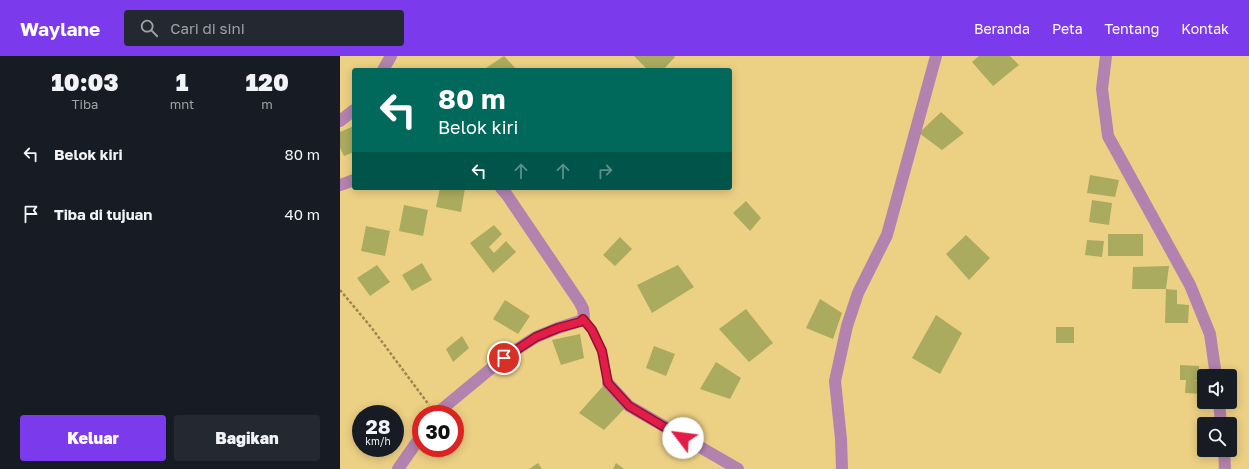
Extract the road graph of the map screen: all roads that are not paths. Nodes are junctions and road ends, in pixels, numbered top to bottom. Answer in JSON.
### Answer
{"nodes":[{"id":1,"x":391,"y":56,"type":"edge"},
{"id":2,"x":936,"y":56,"type":"edge"},
{"id":3,"x":1106,"y":56,"type":"edge"},
{"id":4,"x":384,"y":68,"type":"edge"},
{"id":5,"x":352,"y":112,"type":"edge"},
{"id":6,"x":340,"y":121,"type":"edge"},
{"id":7,"x":352,"y":181,"type":"edge"},
{"id":8,"x":340,"y":185,"type":"edge"},
{"id":9,"x":503,"y":190,"type":"edge"},
{"id":10,"x":583,"y":319,"type":"junction"},
{"id":11,"x":1215,"y":369,"type":"edge"},
{"id":12,"x":608,"y":383,"type":"joint"},
{"id":13,"x":441,"y":405,"type":"edge"},
{"id":14,"x":412,"y":449,"type":"edge"},
{"id":15,"x":1224,"y":457,"type":"edge"},
{"id":16,"x":398,"y":469,"type":"edge"},
{"id":17,"x":738,"y":469,"type":"edge"},
{"id":18,"x":842,"y":469,"type":"edge"},
{"id":19,"x":1225,"y":469,"type":"edge"}],
"edges":[{"from":1,"to":4,"type":"street"},
{"from":2,"to":18,"type":"street"},
{"from":3,"to":11,"type":"street"},
{"from":5,"to":6,"type":"street"},
{"from":7,"to":8,"type":"street"},
{"from":9,"to":10,"type":"street"},
{"from":10,"to":12,"type":"lane"},
{"from":10,"to":13,"type":"street"},
{"from":12,"to":17,"type":"street"},
{"from":14,"to":16,"type":"street"},
{"from":15,"to":19,"type":"street"}]}
